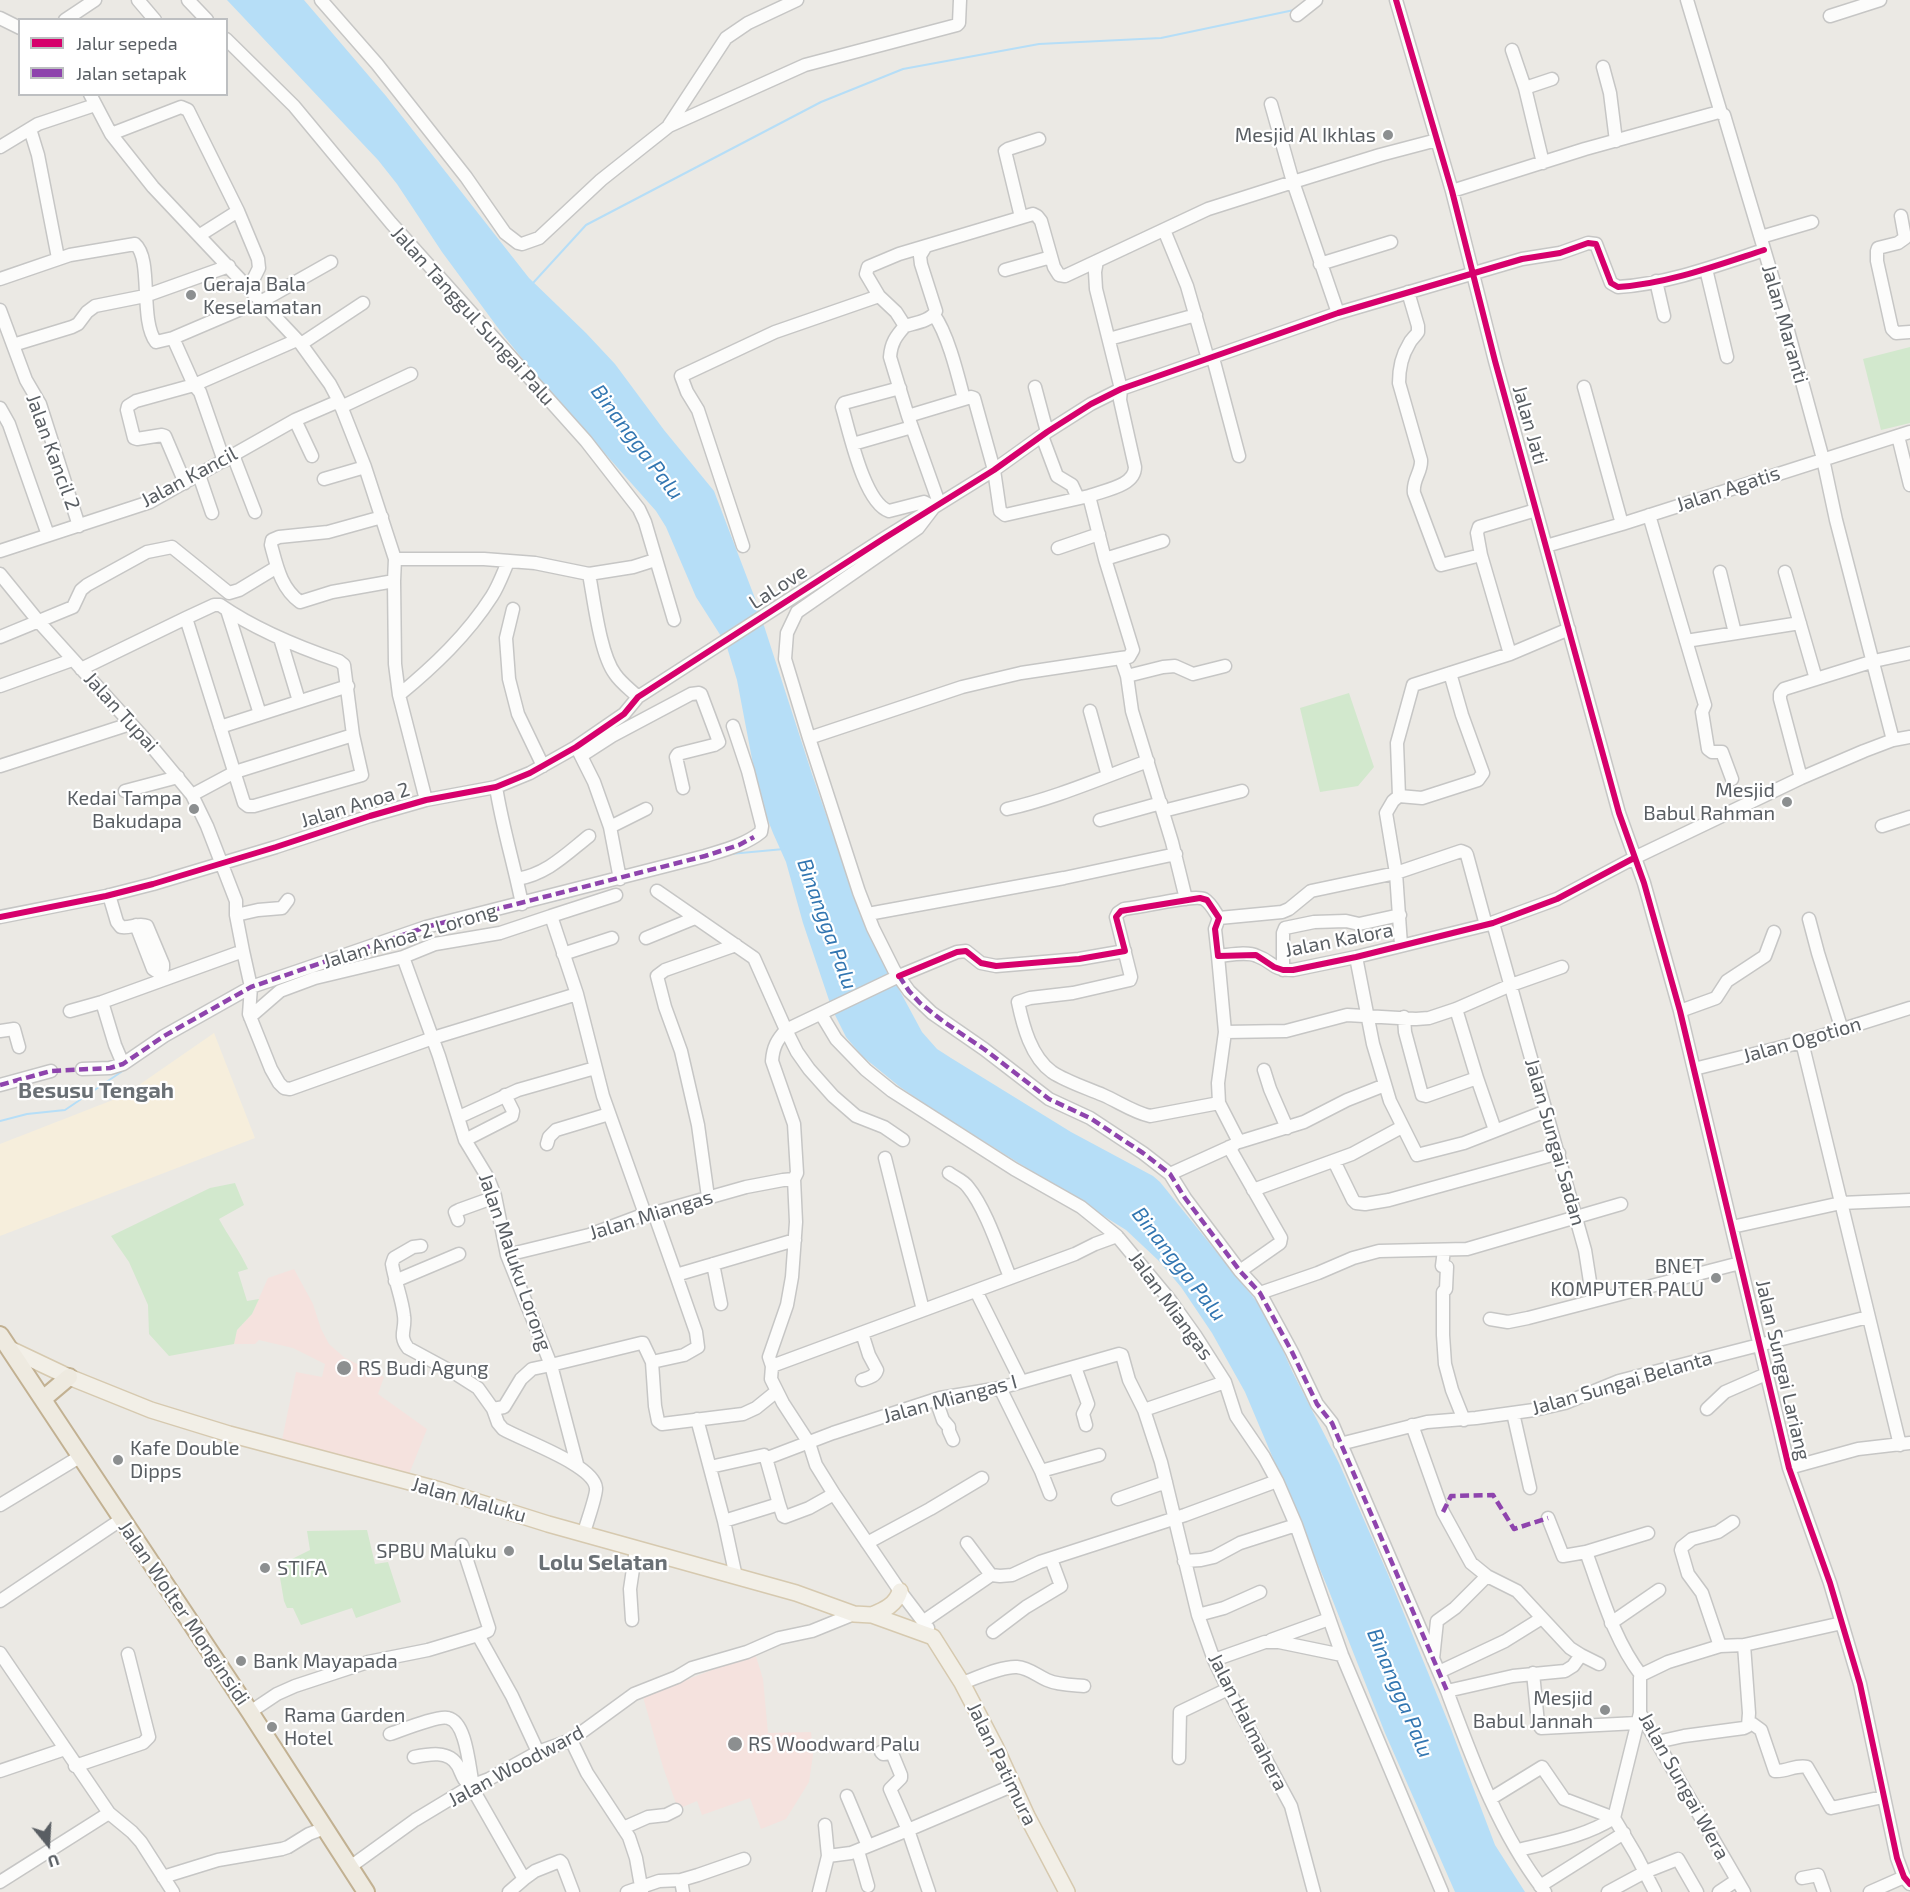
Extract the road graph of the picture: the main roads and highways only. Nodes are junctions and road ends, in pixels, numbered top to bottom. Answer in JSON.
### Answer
{"nodes":[{"id":1,"x":0,"y":1335,"type":"edge"},
{"id":2,"x":10,"y":1349,"type":"junction"},
{"id":3,"x":69,"y":1377,"type":"junction"},
{"id":4,"x":44,"y":1399,"type":"junction"},
{"id":5,"x":900,"y":1591,"type":"road end"},
{"id":6,"x":872,"y":1615,"type":"junction"},
{"id":7,"x":933,"y":1637,"type":"joint"},
{"id":8,"x":366,"y":1892,"type":"edge"},
{"id":9,"x":1067,"y":1892,"type":"edge"}],
"edges":[{"from":1,"to":2,"type":"highway","name":"Jalan Wolter Monginsidi"},
{"from":2,"to":3,"type":"main road","name":"Jalan Maluku"},
{"from":2,"to":4,"type":"highway","name":"Jalan Wolter Monginsidi"},
{"from":3,"to":4,"type":"highway"},
{"from":3,"to":6,"type":"main road","name":"Jalan Maluku"},
{"from":4,"to":8,"type":"highway","name":"Jalan Wolter Monginsidi"},
{"from":5,"to":6,"type":"main road"},
{"from":6,"to":7,"type":"main road","name":"Jalan Maluku"},
{"from":7,"to":9,"type":"main road","name":"Jalan Patimura"}]}
